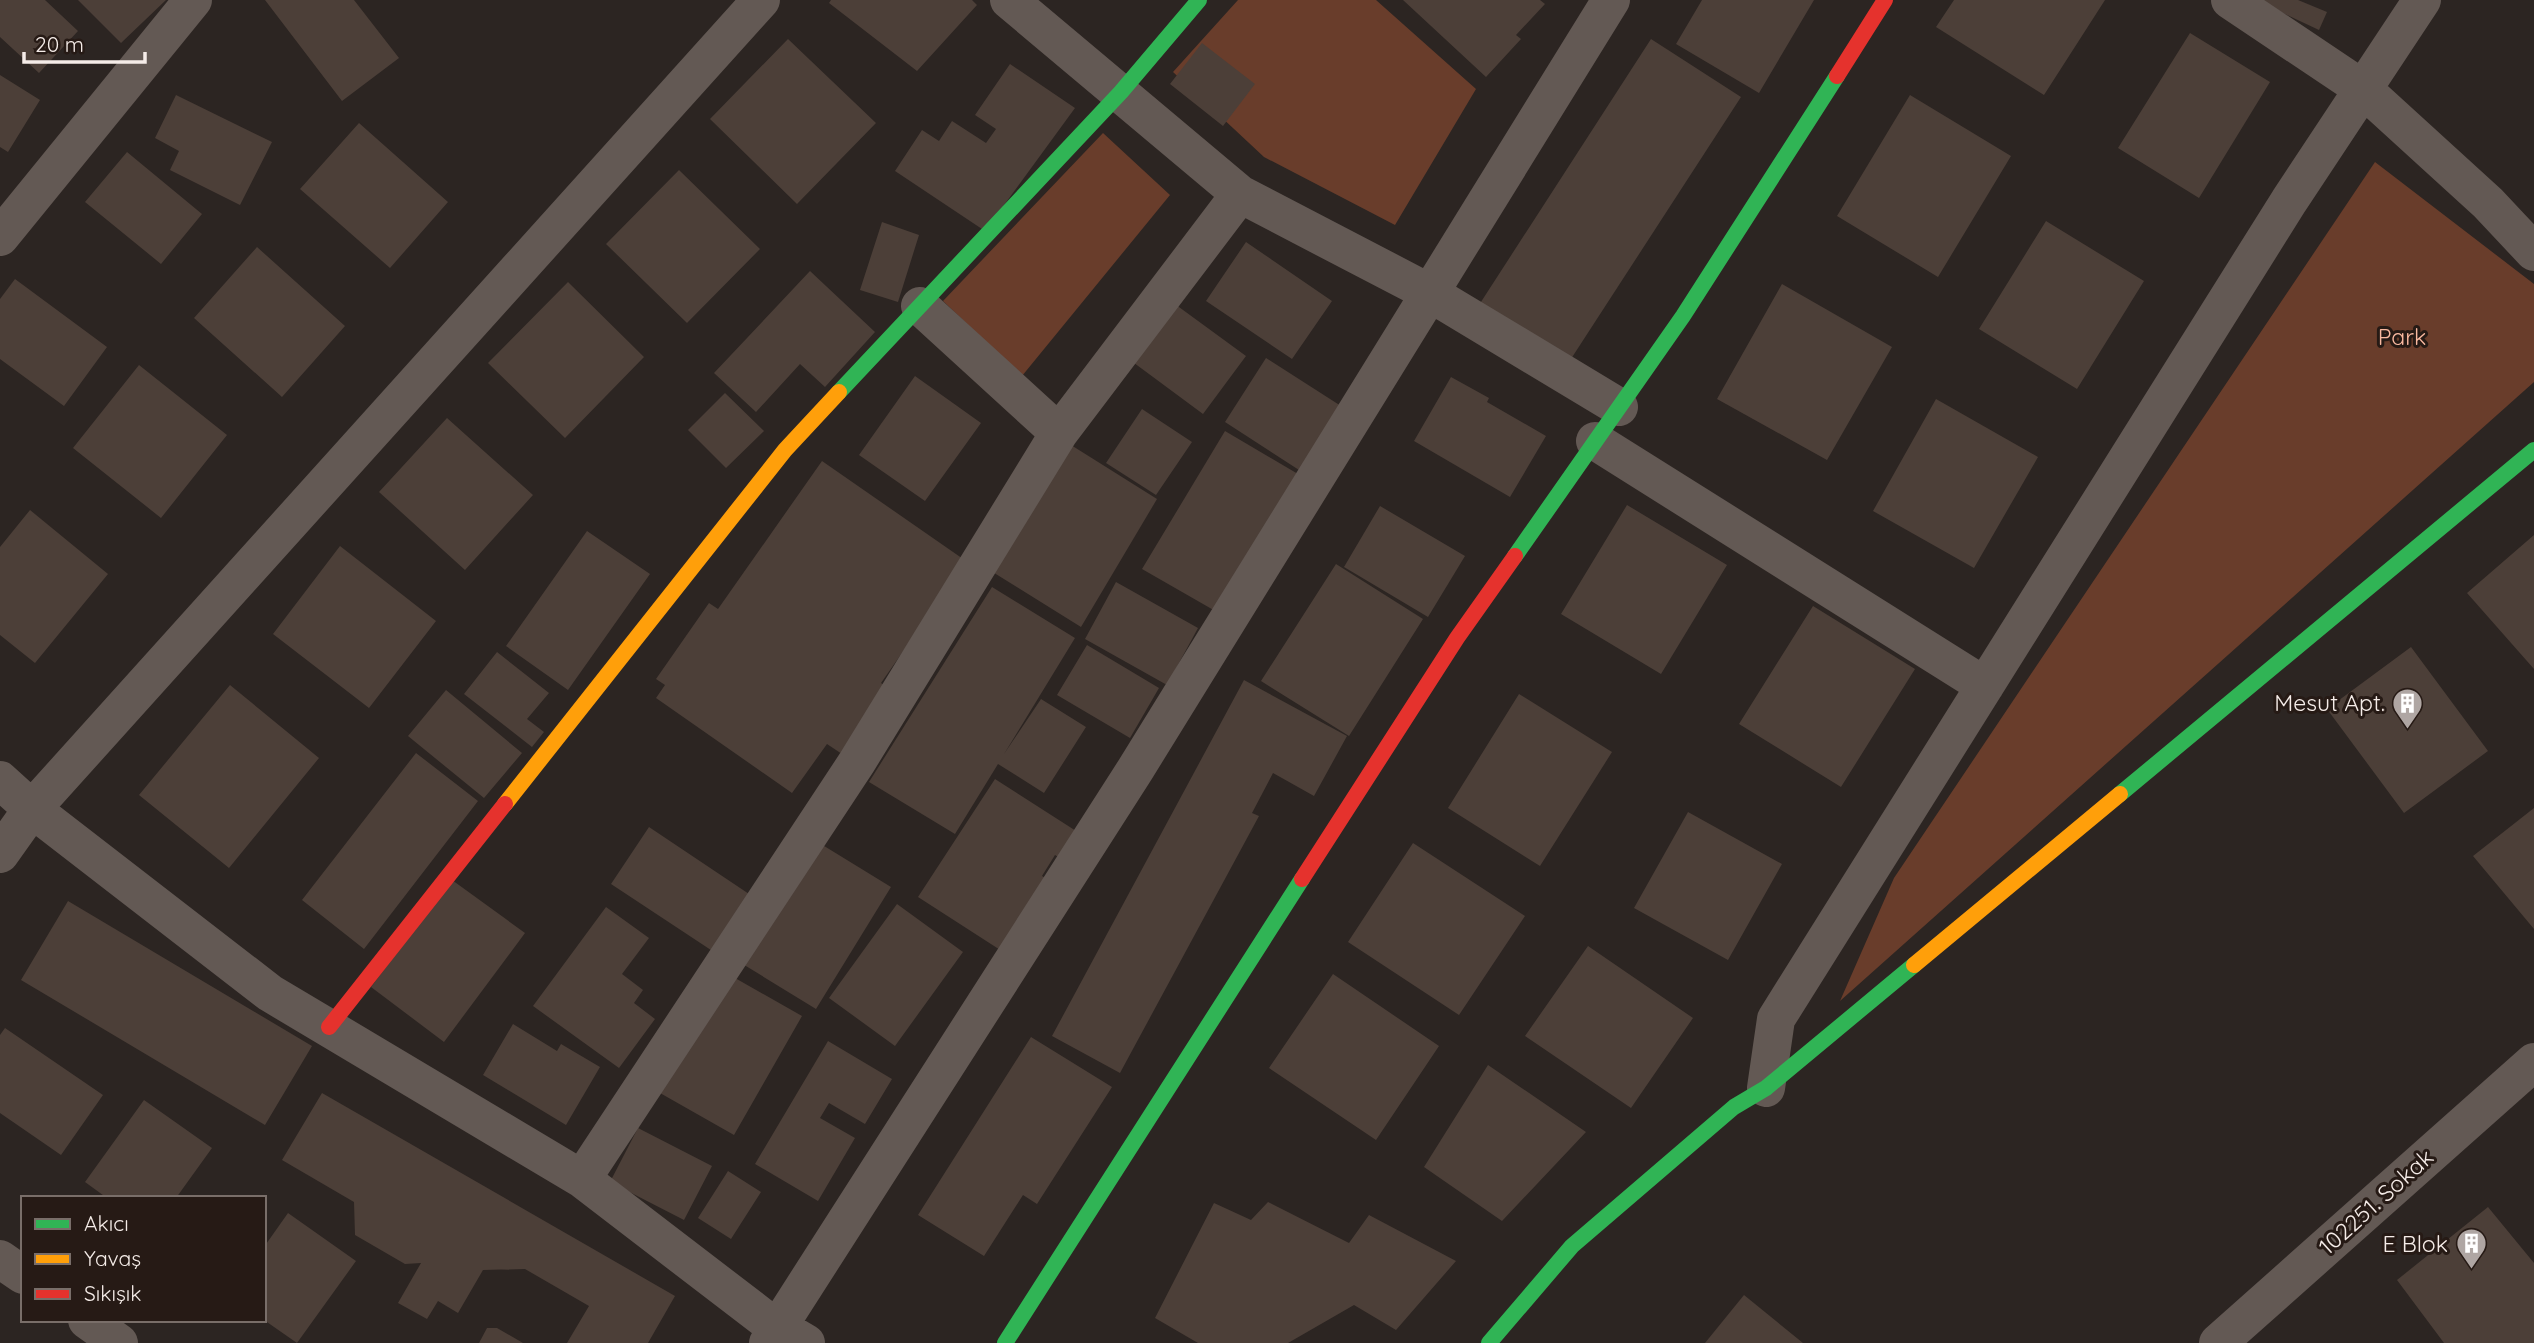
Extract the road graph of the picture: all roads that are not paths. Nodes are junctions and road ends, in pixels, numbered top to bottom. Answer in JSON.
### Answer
{"nodes":[{"id":1,"x":192,"y":0,"type":"edge"},
{"id":2,"x":761,"y":0,"type":"edge"},
{"id":3,"x":1009,"y":0,"type":"edge"},
{"id":4,"x":1199,"y":0,"type":"edge"},
{"id":5,"x":1611,"y":0,"type":"edge"},
{"id":6,"x":1885,"y":0,"type":"edge"},
{"id":7,"x":2230,"y":0,"type":"edge"},
{"id":8,"x":2422,"y":0,"type":"edge"},
{"id":9,"x":2363,"y":89,"type":"junction"},
{"id":10,"x":1121,"y":92,"type":"junction"},
{"id":11,"x":1240,"y":194,"type":"junction"},
{"id":12,"x":0,"y":237,"type":"edge"},
{"id":13,"x":2534,"y":252,"type":"edge"},
{"id":14,"x":1428,"y":292,"type":"junction"},
{"id":15,"x":920,"y":306,"type":"junction"},
{"id":16,"x":1619,"y":407,"type":"junction"},
{"id":17,"x":1059,"y":433,"type":"junction"},
{"id":18,"x":1595,"y":441,"type":"junction"},
{"id":19,"x":2534,"y":450,"type":"edge"},
{"id":20,"x":1985,"y":686,"type":"junction"},
{"id":21,"x":0,"y":780,"type":"edge"},
{"id":22,"x":32,"y":809,"type":"junction"},
{"id":23,"x":0,"y":854,"type":"edge"},
{"id":24,"x":328,"y":1027,"type":"junction"},
{"id":25,"x":2534,"y":1062,"type":"edge"},
{"id":26,"x":1766,"y":1088,"type":"junction"},
{"id":27,"x":582,"y":1179,"type":"junction"},
{"id":28,"x":0,"y":1259,"type":"edge"},
{"id":29,"x":21,"y":1274,"type":"edge"},
{"id":30,"x":85,"y":1322,"type":"edge"},
{"id":31,"x":90,"y":1322,"type":"edge"},
{"id":32,"x":784,"y":1337,"type":"edge"},
{"id":33,"x":69,"y":1343,"type":"edge"},
{"id":34,"x":119,"y":1343,"type":"edge"},
{"id":35,"x":1005,"y":1343,"type":"edge"},
{"id":36,"x":1489,"y":1343,"type":"edge"},
{"id":37,"x":2218,"y":1343,"type":"edge"}],
"edges":[{"from":1,"to":12,"type":"street"},
{"from":2,"to":22,"type":"street"},
{"from":3,"to":10,"type":"street"},
{"from":4,"to":10,"type":"street"},
{"from":5,"to":14,"type":"street"},
{"from":6,"to":16,"type":"street"},
{"from":7,"to":9,"type":"street"},
{"from":8,"to":9,"type":"street"},
{"from":9,"to":13,"type":"street"},
{"from":9,"to":20,"type":"street"},
{"from":10,"to":11,"type":"street"},
{"from":10,"to":15,"type":"street"},
{"from":11,"to":14,"type":"street"},
{"from":11,"to":17,"type":"street"},
{"from":14,"to":16,"type":"street"},
{"from":14,"to":32,"type":"street"},
{"from":15,"to":17,"type":"street"},
{"from":15,"to":24,"type":"street"},
{"from":16,"to":18,"type":"street"},
{"from":17,"to":27,"type":"street"},
{"from":18,"to":20,"type":"street"},
{"from":18,"to":35,"type":"street"},
{"from":19,"to":26,"type":"street"},
{"from":20,"to":26,"type":"street"},
{"from":21,"to":22,"type":"street"},
{"from":22,"to":23,"type":"street"},
{"from":22,"to":24,"type":"street"},
{"from":24,"to":27,"type":"street"},
{"from":25,"to":37,"type":"street","name":"102251. Sokak"},
{"from":26,"to":36,"type":"street"},
{"from":27,"to":32,"type":"street"},
{"from":28,"to":29,"type":"street"},
{"from":30,"to":33,"type":"street"},
{"from":31,"to":34,"type":"street"}]}
